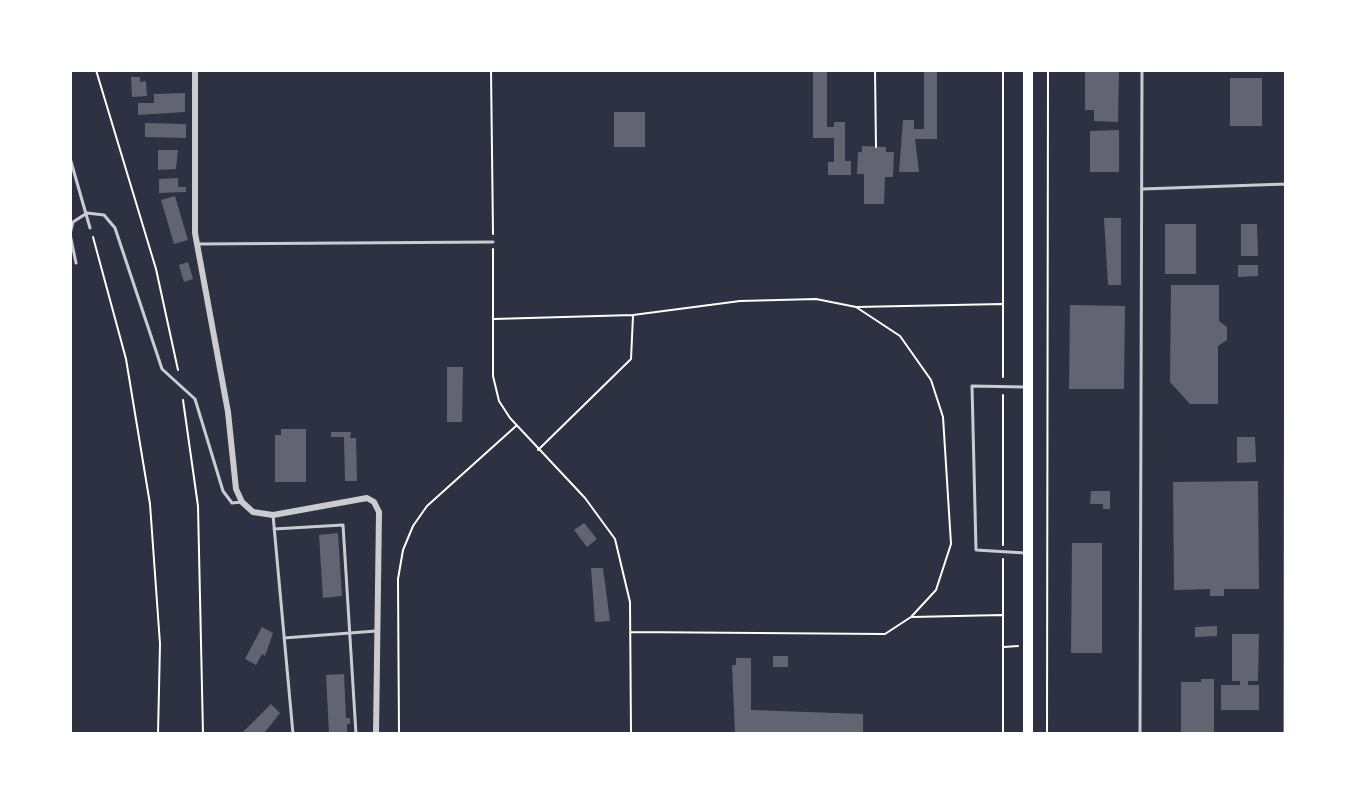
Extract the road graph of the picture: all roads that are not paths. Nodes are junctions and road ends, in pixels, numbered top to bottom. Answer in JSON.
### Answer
{"nodes":[{"id":1,"x":195,"y":70,"type":"edge"},
{"id":2,"x":1028,"y":70,"type":"edge"},
{"id":3,"x":1142,"y":70,"type":"edge"},
{"id":4,"x":1286,"y":70,"type":"edge"},
{"id":5,"x":70,"y":158,"type":"edge"},
{"id":6,"x":1286,"y":184,"type":"edge"},
{"id":7,"x":1142,"y":189,"type":"junction"},
{"id":8,"x":87,"y":213,"type":"junction"},
{"id":9,"x":90,"y":228,"type":"road end"},
{"id":10,"x":493,"y":242,"type":"road end"},
{"id":11,"x":197,"y":244,"type":"junction"},
{"id":12,"x":76,"y":263,"type":"dead end"},
{"id":13,"x":1028,"y":387,"type":"junction"},
{"id":14,"x":242,"y":502,"type":"junction"},
{"id":15,"x":273,"y":515,"type":"junction"},
{"id":16,"x":274,"y":529,"type":"junction"},
{"id":17,"x":1028,"y":553,"type":"junction"},
{"id":18,"x":376,"y":631,"type":"junction"},
{"id":19,"x":349,"y":633,"type":"junction"},
{"id":20,"x":284,"y":638,"type":"junction"},
{"id":21,"x":1285,"y":697,"type":"edge"},
{"id":22,"x":293,"y":734,"type":"edge"},
{"id":23,"x":356,"y":734,"type":"edge"},
{"id":24,"x":376,"y":734,"type":"edge"},
{"id":25,"x":1028,"y":734,"type":"edge"},
{"id":26,"x":1140,"y":734,"type":"edge"},
{"id":27,"x":1285,"y":734,"type":"edge"}],
"edges":[{"from":1,"to":11,"type":"street"},
{"from":2,"to":13,"type":"highway"},
{"from":3,"to":7,"type":"lane"},
{"from":4,"to":6,"type":"lane"},
{"from":5,"to":8,"type":"lane"},
{"from":6,"to":7,"type":"lane"},
{"from":6,"to":21,"type":"lane"},
{"from":7,"to":26,"type":"lane"},
{"from":8,"to":9,"type":"lane"},
{"from":8,"to":12,"type":"lane"},
{"from":8,"to":14,"type":"lane"},
{"from":10,"to":11,"type":"lane"},
{"from":11,"to":14,"type":"street"},
{"from":13,"to":17,"type":"highway"},
{"from":13,"to":17,"type":"lane"},
{"from":14,"to":15,"type":"street"},
{"from":15,"to":16,"type":"lane"},
{"from":15,"to":18,"type":"street"},
{"from":16,"to":19,"type":"lane"},
{"from":16,"to":20,"type":"lane"},
{"from":17,"to":25,"type":"highway"},
{"from":18,"to":19,"type":"lane"},
{"from":18,"to":24,"type":"street"},
{"from":19,"to":20,"type":"lane"},
{"from":19,"to":23,"type":"lane"},
{"from":20,"to":22,"type":"lane"},
{"from":21,"to":27,"type":"lane"}]}
